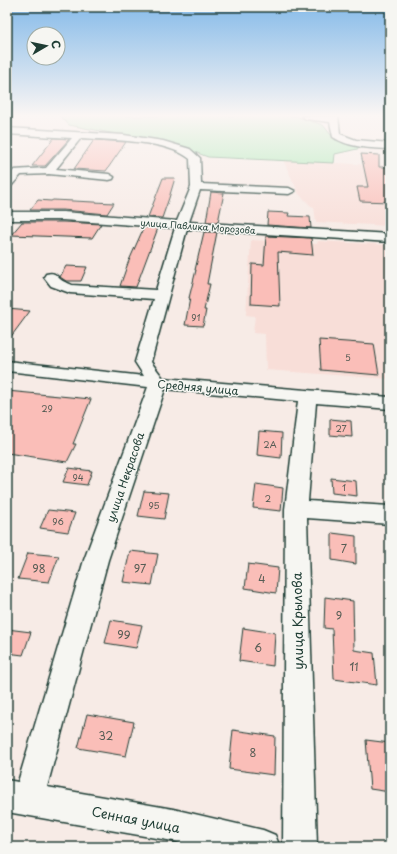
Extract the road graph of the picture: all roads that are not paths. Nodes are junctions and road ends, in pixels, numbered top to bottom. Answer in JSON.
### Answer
{"nodes":[{"id":1,"x":61,"y":156,"type":"edge"},
{"id":2,"x":193,"y":156,"type":"edge"},
{"id":3,"x":48,"y":171,"type":"junction"},
{"id":4,"x":109,"y":177,"type":"dead end"},
{"id":5,"x":7,"y":184,"type":"edge"},
{"id":6,"x":196,"y":187,"type":"junction"},
{"id":7,"x":289,"y":191,"type":"dead end"},
{"id":8,"x":8,"y":215,"type":"edge"},
{"id":9,"x":182,"y":225,"type":"junction"},
{"id":10,"x":390,"y":238,"type":"edge"},
{"id":11,"x":51,"y":277,"type":"dead end"},
{"id":12,"x":163,"y":295,"type":"junction"},
{"id":13,"x":7,"y":366,"type":"edge"},
{"id":14,"x":158,"y":383,"type":"junction"},
{"id":15,"x":308,"y":396,"type":"junction"},
{"id":16,"x":390,"y":403,"type":"edge"},
{"id":17,"x":296,"y":509,"type":"junction"},
{"id":18,"x":390,"y":515,"type":"edge"},
{"id":19,"x":18,"y":798,"type":"edge"},
{"id":20,"x":263,"y":847,"type":"edge"},
{"id":21,"x":300,"y":847,"type":"edge"}],
"edges":[{"from":1,"to":3,"type":"street"},
{"from":2,"to":6,"type":"street"},
{"from":3,"to":4,"type":"street"},
{"from":3,"to":5,"type":"street"},
{"from":6,"to":7,"type":"street"},
{"from":6,"to":9,"type":"street"},
{"from":8,"to":9,"type":"street","name":"улица Павлика Морозова"},
{"from":9,"to":10,"type":"street","name":"улица Павлика Морозова"},
{"from":9,"to":12,"type":"street"},
{"from":11,"to":12,"type":"street"},
{"from":12,"to":14,"type":"street"},
{"from":13,"to":14,"type":"street","name":"Средняя улица"},
{"from":14,"to":15,"type":"street","name":"Средняя улица"},
{"from":14,"to":19,"type":"street","name":"улица Некрасова"},
{"from":15,"to":16,"type":"street","name":"Средняя улица"},
{"from":15,"to":17,"type":"street","name":"улица Крылова"},
{"from":17,"to":18,"type":"street"},
{"from":17,"to":21,"type":"street","name":"улица Крылова"},
{"from":19,"to":20,"type":"street","name":"Сенная улица"}]}
